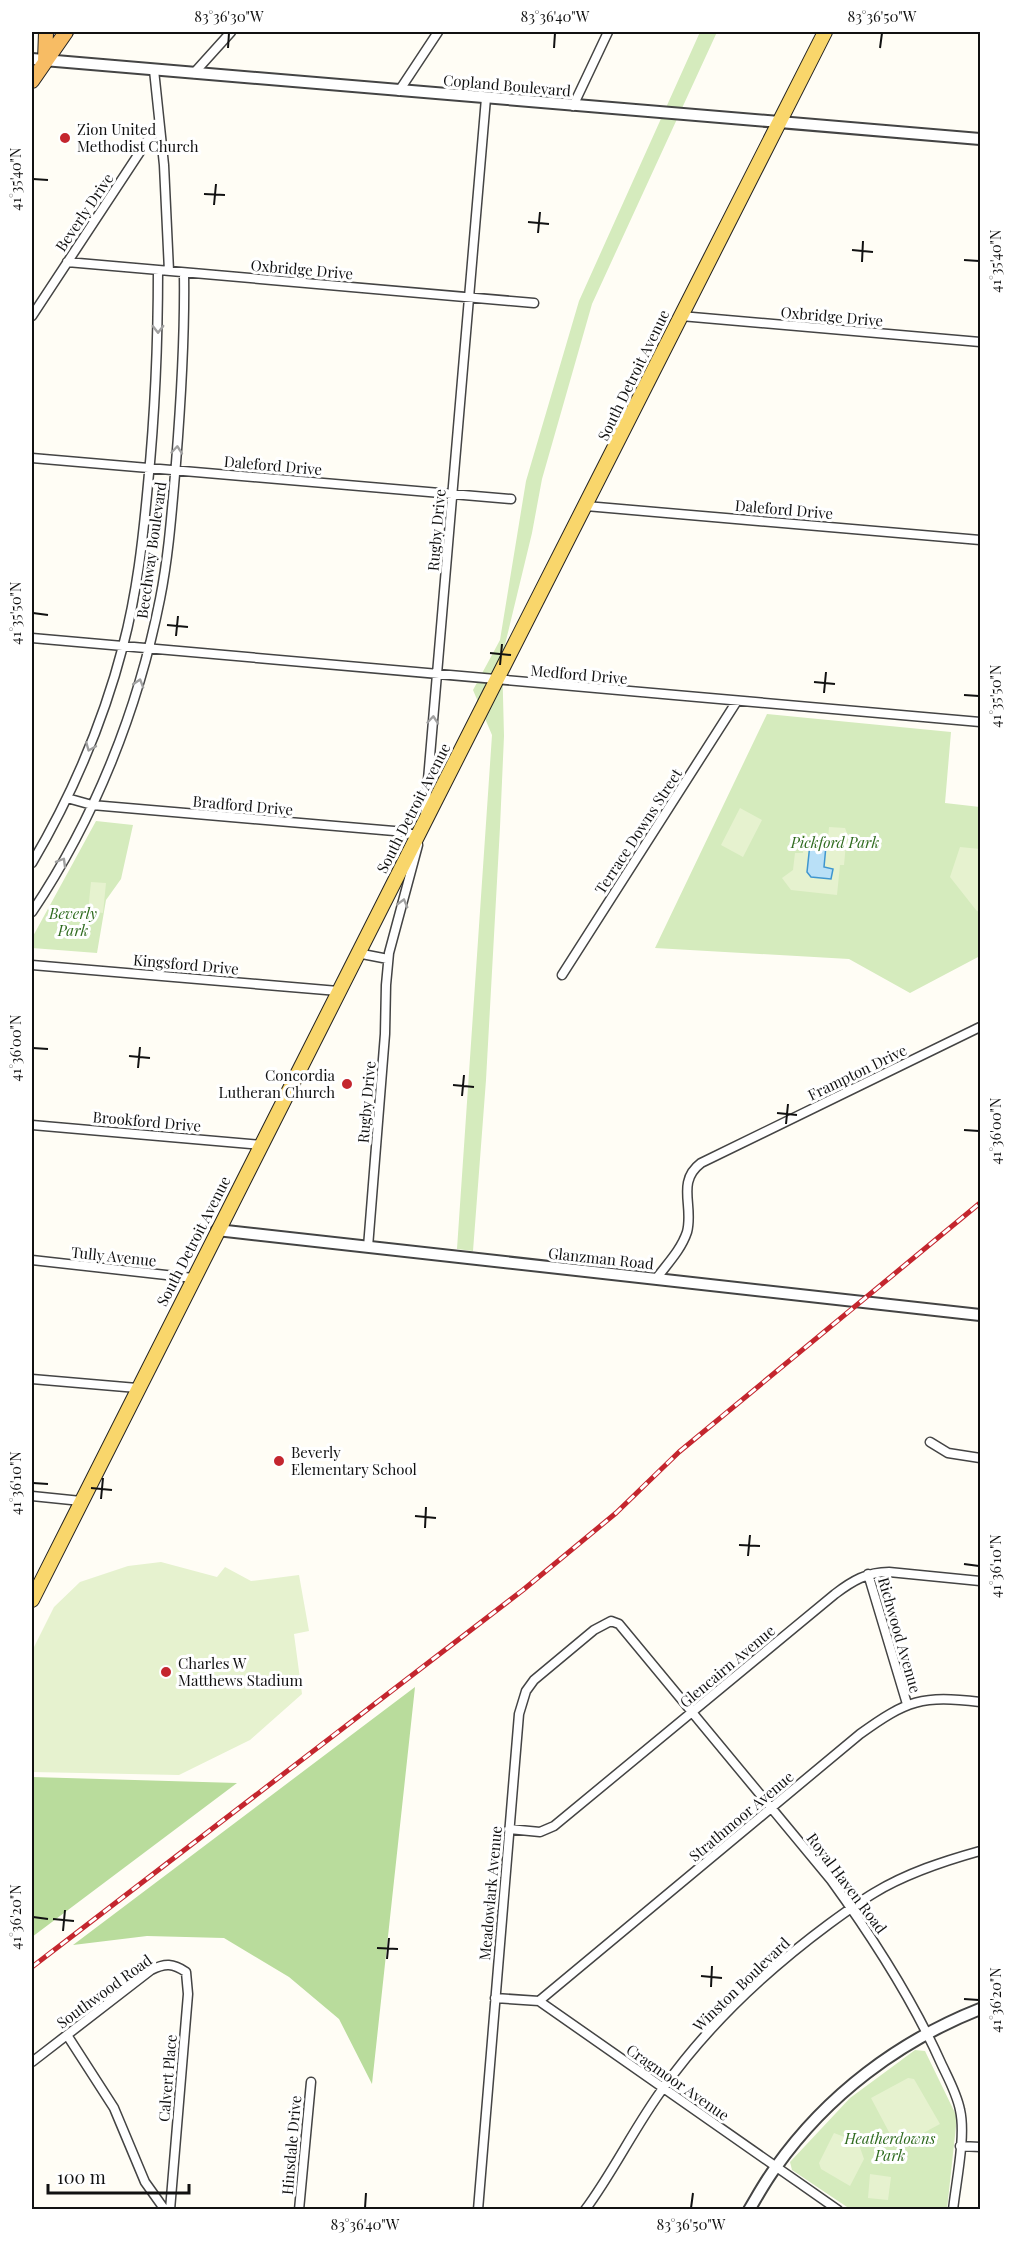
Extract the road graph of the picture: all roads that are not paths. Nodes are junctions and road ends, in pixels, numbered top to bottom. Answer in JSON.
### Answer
{"nodes":[{"id":1,"x":46,"y":32,"type":"edge"},
{"id":2,"x":66,"y":32,"type":"edge"},
{"id":3,"x":231,"y":32,"type":"edge"},
{"id":4,"x":438,"y":32,"type":"edge"},
{"id":5,"x":608,"y":32,"type":"edge"},
{"id":6,"x":825,"y":32,"type":"edge"},
{"id":7,"x":38,"y":60,"type":"edge"},
{"id":8,"x":154,"y":70,"type":"junction"},
{"id":9,"x":194,"y":74,"type":"junction"},
{"id":10,"x":32,"y":81,"type":"edge"},
{"id":11,"x":399,"y":91,"type":"junction"},
{"id":12,"x":486,"y":98,"type":"junction"},
{"id":13,"x":573,"y":106,"type":"junction"},
{"id":14,"x":159,"y":123,"type":"junction"},
{"id":15,"x":779,"y":123,"type":"junction"},
{"id":16,"x":981,"y":139,"type":"edge"},
{"id":17,"x":67,"y":262,"type":"junction"},
{"id":18,"x":158,"y":270,"type":"junction"},
{"id":19,"x":169,"y":271,"type":"junction"},
{"id":20,"x":184,"y":273,"type":"junction"},
{"id":21,"x":469,"y":297,"type":"junction"},
{"id":22,"x":534,"y":303,"type":"dead end"},
{"id":23,"x":32,"y":316,"type":"edge"},
{"id":24,"x":681,"y":316,"type":"junction"},
{"id":25,"x":981,"y":342,"type":"edge"},
{"id":26,"x":32,"y":458,"type":"edge"},
{"id":27,"x":150,"y":468,"type":"junction"},
{"id":28,"x":175,"y":470,"type":"junction"},
{"id":29,"x":452,"y":495,"type":"junction"},
{"id":30,"x":511,"y":499,"type":"dead end"},
{"id":31,"x":586,"y":506,"type":"junction"},
{"id":32,"x":981,"y":540,"type":"edge"},
{"id":33,"x":32,"y":638,"type":"edge"},
{"id":34,"x":123,"y":646,"type":"junction"},
{"id":35,"x":149,"y":649,"type":"junction"},
{"id":36,"x":437,"y":674,"type":"junction"},
{"id":37,"x":496,"y":680,"type":"junction"},
{"id":38,"x":737,"y":701,"type":"junction"},
{"id":39,"x":981,"y":722,"type":"edge"},
{"id":40,"x":67,"y":798,"type":"junction"},
{"id":41,"x":92,"y":805,"type":"junction"},
{"id":42,"x":424,"y":820,"type":"junction"},
{"id":43,"x":417,"y":836,"type":"junction"},
{"id":44,"x":32,"y":863,"type":"edge"},
{"id":45,"x":32,"y":912,"type":"edge"},
{"id":46,"x":357,"y":953,"type":"junction"},
{"id":47,"x":388,"y":959,"type":"junction"},
{"id":48,"x":32,"y":965,"type":"edge"},
{"id":49,"x":562,"y":975,"type":"dead end"},
{"id":50,"x":338,"y":991,"type":"junction"},
{"id":51,"x":981,"y":1027,"type":"edge"},
{"id":52,"x":32,"y":1125,"type":"edge"},
{"id":53,"x":261,"y":1145,"type":"junction"},
{"id":54,"x":217,"y":1230,"type":"junction"},
{"id":55,"x":368,"y":1247,"type":"junction"},
{"id":56,"x":32,"y":1260,"type":"edge"},
{"id":57,"x":193,"y":1278,"type":"junction"},
{"id":58,"x":656,"y":1279,"type":"junction"},
{"id":59,"x":981,"y":1315,"type":"edge"},
{"id":60,"x":32,"y":1378,"type":"edge"},
{"id":61,"x":137,"y":1388,"type":"junction"},
{"id":62,"x":930,"y":1442,"type":"dead end"},
{"id":63,"x":981,"y":1458,"type":"edge"},
{"id":64,"x":32,"y":1496,"type":"edge"},
{"id":65,"x":81,"y":1501,"type":"junction"},
{"id":66,"x":868,"y":1574,"type":"junction"},
{"id":67,"x":981,"y":1581,"type":"edge"},
{"id":68,"x":32,"y":1600,"type":"edge"},
{"id":69,"x":611,"y":1621,"type":"joint"},
{"id":70,"x":981,"y":1702,"type":"edge"},
{"id":71,"x":906,"y":1704,"type":"junction"},
{"id":72,"x":692,"y":1713,"type":"junction"},
{"id":73,"x":772,"y":1808,"type":"junction"},
{"id":74,"x":509,"y":1829,"type":"junction"},
{"id":75,"x":981,"y":1851,"type":"edge"},
{"id":76,"x":852,"y":1908,"type":"junction"},
{"id":77,"x":165,"y":1964,"type":"joint"},
{"id":78,"x":495,"y":1998,"type":"junction"},
{"id":79,"x":539,"y":2001,"type":"junction"},
{"id":80,"x":981,"y":2009,"type":"edge"},
{"id":81,"x":928,"y":2033,"type":"junction"},
{"id":82,"x":67,"y":2035,"type":"junction"},
{"id":83,"x":32,"y":2062,"type":"edge"},
{"id":84,"x":310,"y":2082,"type":"dead end"},
{"id":85,"x":663,"y":2088,"type":"junction"},
{"id":86,"x":960,"y":2146,"type":"junction"},
{"id":87,"x":981,"y":2147,"type":"edge"},
{"id":88,"x":776,"y":2167,"type":"junction"},
{"id":89,"x":165,"y":2210,"type":"edge"},
{"id":90,"x":170,"y":2210,"type":"edge"},
{"id":91,"x":299,"y":2210,"type":"edge"},
{"id":92,"x":478,"y":2210,"type":"edge"},
{"id":93,"x":585,"y":2210,"type":"edge"},
{"id":94,"x":749,"y":2210,"type":"edge"},
{"id":95,"x":838,"y":2210,"type":"edge"},
{"id":96,"x":953,"y":2210,"type":"edge"}],
"edges":[{"from":1,"to":7,"type":"highway"},
{"from":2,"to":7,"type":"highway"},
{"from":3,"to":9,"type":"street"},
{"from":4,"to":11,"type":"street"},
{"from":5,"to":13,"type":"street"},
{"from":6,"to":15,"type":"main road","name":"South Detroit Avenue"},
{"from":7,"to":8,"type":"street","name":"Copland Boulevard"},
{"from":7,"to":10,"type":"highway"},
{"from":8,"to":9,"type":"street","name":"Copland Boulevard"},
{"from":8,"to":14,"type":"street"},
{"from":9,"to":11,"type":"street","name":"Copland Boulevard"},
{"from":11,"to":12,"type":"street","name":"Copland Boulevard"},
{"from":12,"to":13,"type":"street","name":"Copland Boulevard"},
{"from":12,"to":21,"type":"street","name":"Rugby Drive"},
{"from":13,"to":15,"type":"street","name":"Copland Boulevard"},
{"from":14,"to":17,"type":"street","name":"Beverly Drive"},
{"from":14,"to":19,"type":"street"},
{"from":15,"to":16,"type":"street","name":"Copland Boulevard"},
{"from":15,"to":24,"type":"main road","name":"South Detroit Avenue"},
{"from":17,"to":18,"type":"street","name":"Oxbridge Drive"},
{"from":17,"to":23,"type":"street","name":"Beverly Drive"},
{"from":18,"to":19,"type":"street","name":"Oxbridge Drive"},
{"from":18,"to":27,"type":"street","name":"Beechway Boulevard","one_way":true},
{"from":19,"to":20,"type":"street","name":"Oxbridge Drive"},
{"from":20,"to":21,"type":"street","name":"Oxbridge Drive"},
{"from":28,"to":20,"type":"street","name":"Beechway Boulevard","one_way":true},
{"from":21,"to":22,"type":"street","name":"Oxbridge Drive"},
{"from":21,"to":29,"type":"street","name":"Rugby Drive"},
{"from":24,"to":25,"type":"street","name":"Oxbridge Drive"},
{"from":24,"to":31,"type":"main road","name":"South Detroit Avenue"},
{"from":26,"to":27,"type":"street","name":"Daleford Drive"},
{"from":27,"to":28,"type":"street","name":"Daleford Drive"},
{"from":27,"to":34,"type":"street","name":"Beechway Boulevard"},
{"from":28,"to":29,"type":"street","name":"Daleford Drive"},
{"from":28,"to":35,"type":"street","name":"Beechway Boulevard"},
{"from":29,"to":30,"type":"street","name":"Daleford Drive"},
{"from":29,"to":36,"type":"street","name":"Rugby Drive"},
{"from":31,"to":32,"type":"street","name":"Daleford Drive"},
{"from":31,"to":37,"type":"main road","name":"South Detroit Avenue"},
{"from":33,"to":34,"type":"street","name":"Medford Drive"},
{"from":34,"to":35,"type":"street","name":"Medford Drive"},
{"from":34,"to":40,"type":"street","name":"Beechway Boulevard","one_way":true},
{"from":35,"to":36,"type":"street","name":"Medford Drive"},
{"from":41,"to":35,"type":"street","name":"Beechway Boulevard","one_way":true},
{"from":36,"to":37,"type":"street","name":"Medford Drive"},
{"from":42,"to":36,"type":"street","name":"Rugby Drive","one_way":true},
{"from":37,"to":38,"type":"street","name":"Medford Drive"},
{"from":37,"to":42,"type":"main road","name":"South Detroit Avenue"},
{"from":38,"to":39,"type":"street","name":"Medford Drive"},
{"from":38,"to":49,"type":"street","name":"Terrace Downs Street"},
{"from":40,"to":41,"type":"street","name":"Bradford Drive"},
{"from":40,"to":44,"type":"street","name":"Beechway Boulevard"},
{"from":41,"to":43,"type":"street","name":"Bradford Drive"},
{"from":45,"to":41,"type":"street","name":"Beechway Boulevard","one_way":true},
{"from":42,"to":43,"type":"main road","name":"South Detroit Avenue"},
{"from":47,"to":42,"type":"street","name":"Rugby Drive","one_way":true},
{"from":43,"to":46,"type":"main road","name":"South Detroit Avenue"},
{"from":46,"to":47,"type":"street"},
{"from":46,"to":50,"type":"main road","name":"South Detroit Avenue"},
{"from":47,"to":55,"type":"street","name":"Rugby Drive"},
{"from":48,"to":50,"type":"street","name":"Kingsford Drive"},
{"from":50,"to":53,"type":"main road","name":"South Detroit Avenue"},
{"from":51,"to":58,"type":"street","name":"Frampton Drive"},
{"from":52,"to":53,"type":"street","name":"Brookford Drive"},
{"from":53,"to":54,"type":"main road","name":"South Detroit Avenue"},
{"from":54,"to":55,"type":"street","name":"Glanzman Road"},
{"from":54,"to":57,"type":"main road","name":"South Detroit Avenue"},
{"from":55,"to":58,"type":"street","name":"Glanzman Road"},
{"from":56,"to":57,"type":"street","name":"Tully Avenue"},
{"from":57,"to":61,"type":"main road","name":"South Detroit Avenue"},
{"from":58,"to":59,"type":"street","name":"Glanzman Road"},
{"from":60,"to":61,"type":"street"},
{"from":61,"to":65,"type":"main road","name":"South Detroit Avenue"},
{"from":62,"to":63,"type":"street"},
{"from":64,"to":65,"type":"street"},
{"from":65,"to":68,"type":"main road","name":"South Detroit Avenue"},
{"from":66,"to":67,"type":"street","name":"Glencairn Avenue"},
{"from":66,"to":71,"type":"street","name":"Richwood Avenue"},
{"from":66,"to":72,"type":"street","name":"Glencairn Avenue"},
{"from":69,"to":72,"type":"street","name":"Royal Haven Road"},
{"from":69,"to":74,"type":"street","name":"Meadowlark Avenue"},
{"from":70,"to":71,"type":"street","name":"Strathmoor Avenue"},
{"from":71,"to":73,"type":"street","name":"Strathmoor Avenue"},
{"from":72,"to":73,"type":"street","name":"Royal Haven Road"},
{"from":72,"to":74,"type":"street","name":"Glencairn Avenue"},
{"from":73,"to":76,"type":"street","name":"Royal Haven Road"},
{"from":73,"to":79,"type":"street","name":"Strathmoor Avenue"},
{"from":74,"to":78,"type":"street","name":"Meadowlark Avenue"},
{"from":75,"to":76,"type":"street","name":"Winston Boulevard"},
{"from":76,"to":81,"type":"street","name":"Royal Haven Road"},
{"from":76,"to":85,"type":"street","name":"Winston Boulevard"},
{"from":77,"to":82,"type":"street","name":"Southwood Road"},
{"from":77,"to":90,"type":"street","name":"Calvert Place"},
{"from":78,"to":79,"type":"street"},
{"from":78,"to":92,"type":"street","name":"Meadowlark Avenue"},
{"from":79,"to":85,"type":"street","name":"Cragmoor Avenue"},
{"from":80,"to":81,"type":"street"},
{"from":81,"to":86,"type":"street","name":"Royal Haven Road"},
{"from":81,"to":88,"type":"street"},
{"from":82,"to":83,"type":"street","name":"Southwood Road"},
{"from":82,"to":89,"type":"street"},
{"from":84,"to":91,"type":"street","name":"Hinsdale Drive"},
{"from":85,"to":88,"type":"street","name":"Cragmoor Avenue"},
{"from":85,"to":93,"type":"street","name":"Winston Boulevard"},
{"from":86,"to":87,"type":"street"},
{"from":86,"to":96,"type":"street","name":"Royal Haven Road"},
{"from":88,"to":94,"type":"street"},
{"from":88,"to":95,"type":"street","name":"Cragmoor Avenue"}]}
